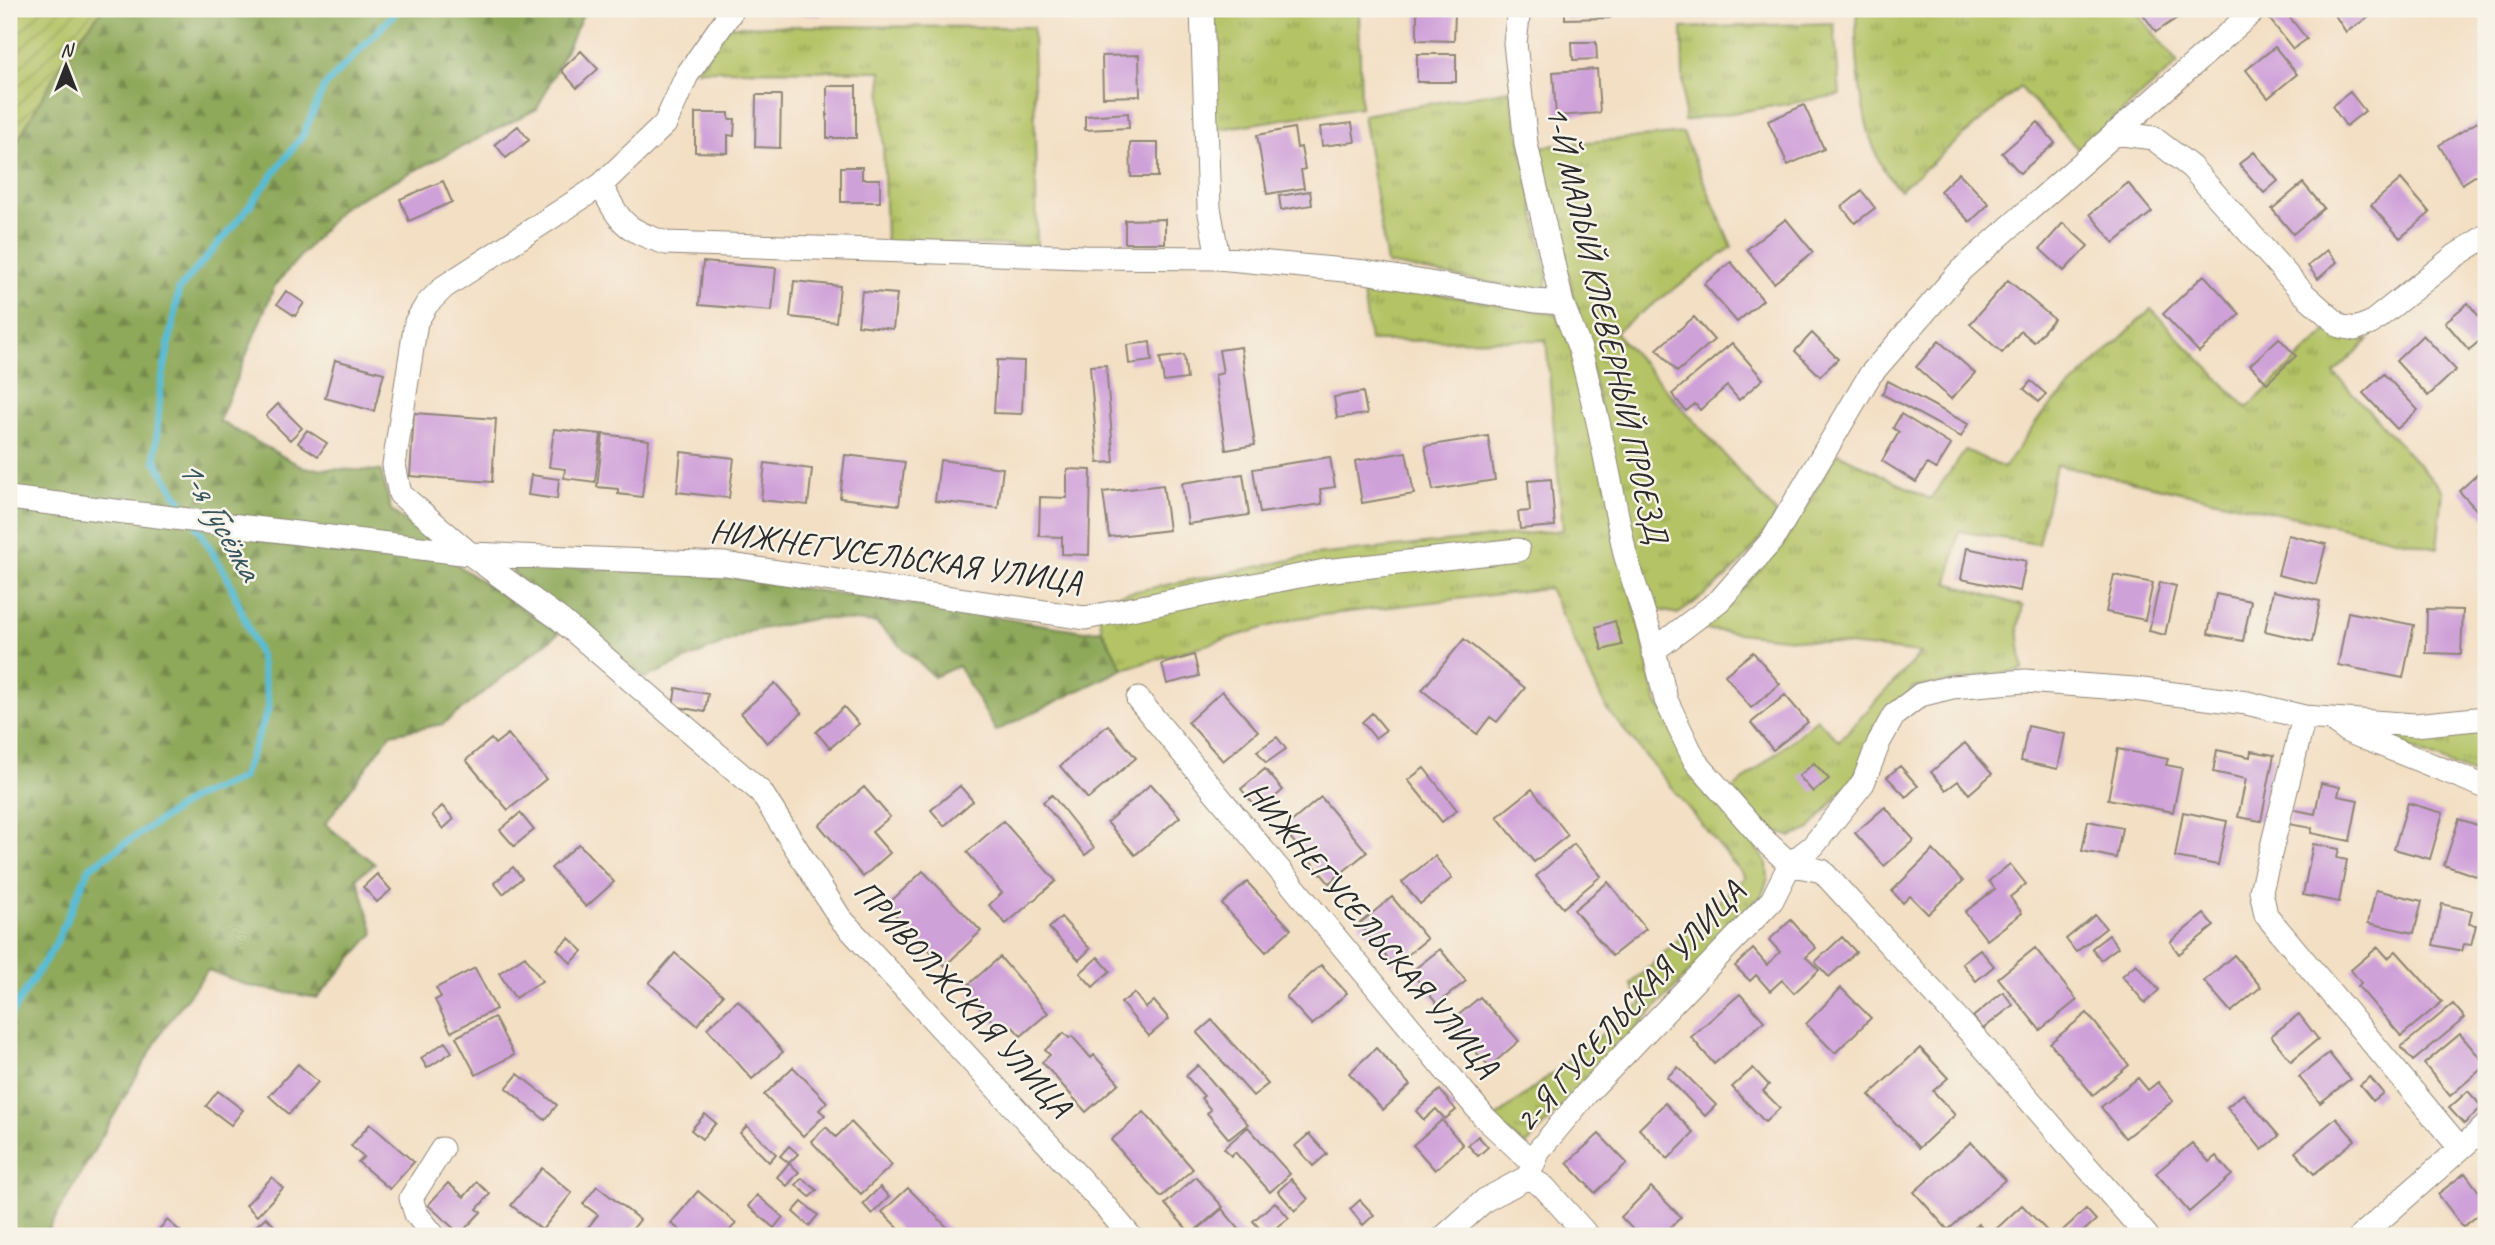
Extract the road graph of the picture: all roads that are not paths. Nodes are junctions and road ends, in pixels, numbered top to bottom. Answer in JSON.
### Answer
{"nodes":[{"id":1,"x":733,"y":9,"type":"edge"},
{"id":2,"x":1202,"y":9,"type":"edge"},
{"id":3,"x":1519,"y":9,"type":"edge"},
{"id":4,"x":2256,"y":9,"type":"edge"},
{"id":5,"x":2115,"y":133,"type":"junction"},
{"id":6,"x":601,"y":185,"type":"junction"},
{"id":7,"x":2486,"y":236,"type":"edge"},
{"id":8,"x":1218,"y":258,"type":"junction"},
{"id":9,"x":1562,"y":303,"type":"junction"},
{"id":10,"x":9,"y":498,"type":"edge"},
{"id":11,"x":1518,"y":550,"type":"dead end"},
{"id":12,"x":470,"y":554,"type":"junction"},
{"id":13,"x":1653,"y":651,"type":"junction"},
{"id":14,"x":1138,"y":699,"type":"dead end"},
{"id":15,"x":2304,"y":717,"type":"junction"},
{"id":16,"x":2328,"y":718,"type":"junction"},
{"id":17,"x":2486,"y":718,"type":"edge"},
{"id":18,"x":2486,"y":787,"type":"edge"},
{"id":19,"x":1790,"y":864,"type":"junction"},
{"id":20,"x":2486,"y":1126,"type":"edge"},
{"id":21,"x":2460,"y":1148,"type":"junction"},
{"id":22,"x":442,"y":1149,"type":"dead end"},
{"id":23,"x":1530,"y":1170,"type":"junction"},
{"id":24,"x":434,"y":1236,"type":"edge"},
{"id":25,"x":1130,"y":1236,"type":"edge"},
{"id":26,"x":1446,"y":1236,"type":"edge"},
{"id":27,"x":1588,"y":1236,"type":"edge"},
{"id":28,"x":2147,"y":1236,"type":"edge"},
{"id":29,"x":2361,"y":1236,"type":"edge"}],
"edges":[{"from":1,"to":6,"type":"street","name":"ПРИВОЛЖСКАЯ УЛИЦА"},
{"from":2,"to":8,"type":"street"},
{"from":3,"to":9,"type":"street","name":"1-Й МАЛЫЙ КЛЕВЕРНЫЙ ПРОЕЗД"},
{"from":4,"to":5,"type":"street"},
{"from":5,"to":7,"type":"street"},
{"from":5,"to":13,"type":"street"},
{"from":6,"to":8,"type":"street"},
{"from":6,"to":12,"type":"street","name":"ПРИВОЛЖСКАЯ УЛИЦА"},
{"from":8,"to":9,"type":"street"},
{"from":9,"to":13,"type":"street","name":"1-Й МАЛЫЙ КЛЕВЕРНЫЙ ПРОЕЗД"},
{"from":10,"to":12,"type":"street","name":"НИЖНЕГУСЕЛЬСКАЯ УЛИЦА"},
{"from":11,"to":12,"type":"street","name":"НИЖНЕГУСЕЛЬСКАЯ УЛИЦА"},
{"from":12,"to":25,"type":"street","name":"ПРИВОЛЖСКАЯ УЛИЦА"},
{"from":13,"to":19,"type":"street","name":"1-Й МАЛЫЙ КЛЕВЕРНЫЙ ПРОЕЗД"},
{"from":14,"to":23,"type":"street","name":"НИЖНЕГУСЕЛЬСКАЯ УЛИЦА"},
{"from":15,"to":16,"type":"street"},
{"from":15,"to":19,"type":"street"},
{"from":15,"to":21,"type":"street"},
{"from":16,"to":17,"type":"street"},
{"from":16,"to":18,"type":"street"},
{"from":19,"to":23,"type":"street","name":"2-Я ГУСЕЛЬСКАЯ УЛИЦА"},
{"from":19,"to":28,"type":"street"},
{"from":20,"to":21,"type":"street"},
{"from":21,"to":29,"type":"street"},
{"from":22,"to":24,"type":"street"},
{"from":23,"to":26,"type":"street","name":"2-Я ГУСЕЛЬСКАЯ УЛИЦА"},
{"from":23,"to":27,"type":"street","name":"НИЖНЕГУСЕЛЬСКАЯ УЛИЦА"}]}
